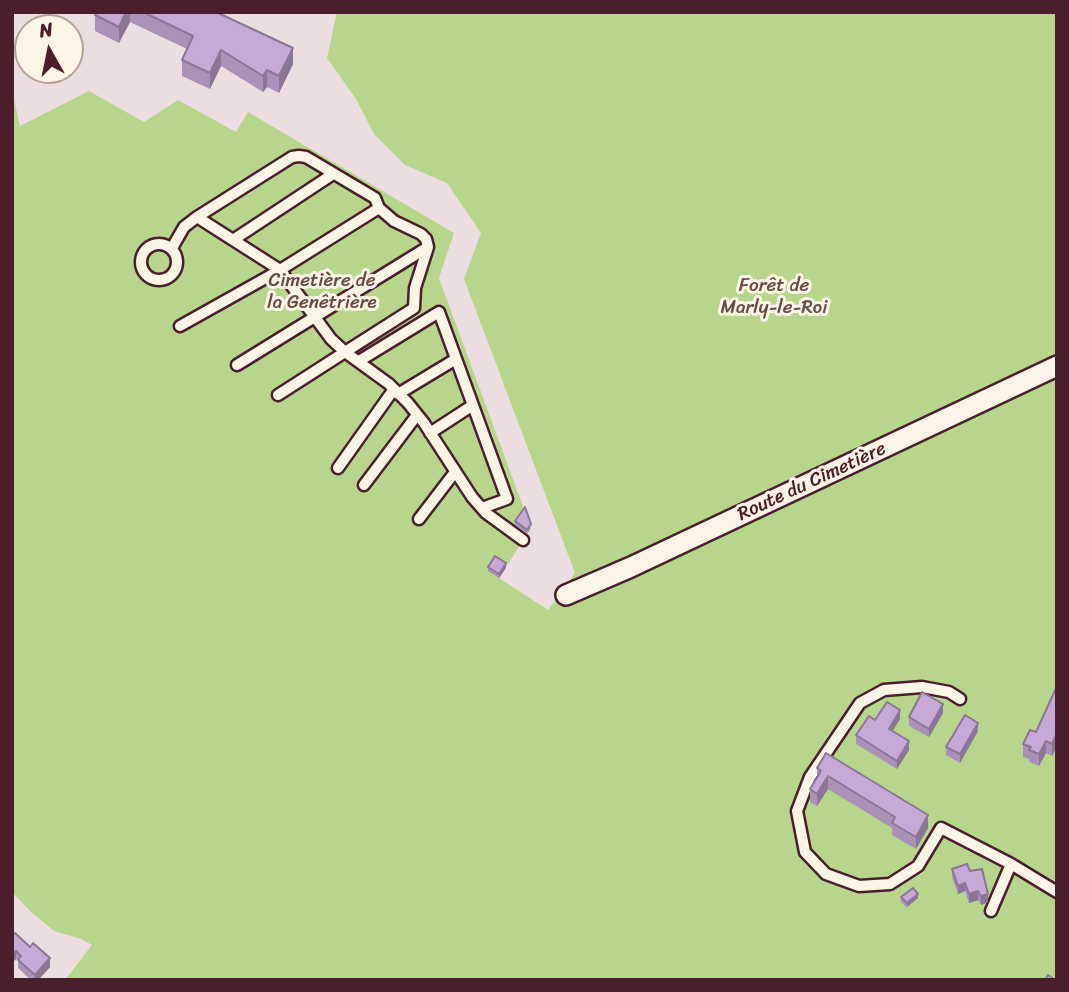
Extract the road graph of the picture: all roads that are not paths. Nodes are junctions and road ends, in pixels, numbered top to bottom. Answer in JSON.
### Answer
{"nodes":[{"id":1,"x":333,"y":174,"type":"junction"},
{"id":2,"x":379,"y":208,"type":"junction"},
{"id":3,"x":197,"y":217,"type":"junction"},
{"id":4,"x":233,"y":240,"type":"junction"},
{"id":5,"x":428,"y":247,"type":"junction"},
{"id":6,"x":172,"y":248,"type":"dead end"},
{"id":7,"x":280,"y":271,"type":"junction"},
{"id":8,"x":313,"y":317,"type":"junction"},
{"id":9,"x":180,"y":326,"type":"dead end"},
{"id":10,"x":345,"y":352,"type":"junction"},
{"id":11,"x":456,"y":359,"type":"junction"},
{"id":12,"x":359,"y":361,"type":"junction"},
{"id":13,"x":237,"y":365,"type":"dead end"},
{"id":14,"x":1057,"y":366,"type":"edge"},
{"id":15,"x":396,"y":392,"type":"junction"},
{"id":16,"x":278,"y":395,"type":"dead end"},
{"id":17,"x":473,"y":405,"type":"junction"},
{"id":18,"x":417,"y":415,"type":"junction"},
{"id":19,"x":430,"y":433,"type":"junction"},
{"id":20,"x":338,"y":468,"type":"dead end"},
{"id":21,"x":456,"y":472,"type":"junction"},
{"id":22,"x":364,"y":485,"type":"dead end"},
{"id":23,"x":482,"y":508,"type":"junction"},
{"id":24,"x":419,"y":519,"type":"dead end"},
{"id":25,"x":523,"y":540,"type":"dead end"},
{"id":26,"x":566,"y":595,"type":"dead end"},
{"id":27,"x":960,"y":699,"type":"dead end"},
{"id":28,"x":1010,"y":864,"type":"junction"},
{"id":29,"x":1057,"y":892,"type":"edge"},
{"id":30,"x":991,"y":911,"type":"dead end"}],
"edges":[{"from":1,"to":2,"type":"lane"},
{"from":1,"to":3,"type":"lane"},
{"from":1,"to":4,"type":"lane"},
{"from":2,"to":5,"type":"lane"},
{"from":2,"to":7,"type":"lane"},
{"from":3,"to":4,"type":"lane"},
{"from":3,"to":6,"type":"lane"},
{"from":4,"to":7,"type":"lane"},
{"from":5,"to":8,"type":"lane"},
{"from":5,"to":10,"type":"lane"},
{"from":7,"to":8,"type":"lane"},
{"from":7,"to":9,"type":"lane"},
{"from":8,"to":10,"type":"lane"},
{"from":8,"to":13,"type":"lane"},
{"from":10,"to":12,"type":"lane"},
{"from":10,"to":16,"type":"lane"},
{"from":11,"to":12,"type":"lane"},
{"from":11,"to":15,"type":"lane"},
{"from":11,"to":17,"type":"lane"},
{"from":12,"to":15,"type":"lane"},
{"from":14,"to":26,"type":"street","name":"Route du Cimetière"},
{"from":15,"to":18,"type":"lane"},
{"from":15,"to":20,"type":"lane"},
{"from":17,"to":19,"type":"lane"},
{"from":17,"to":23,"type":"lane"},
{"from":18,"to":19,"type":"lane"},
{"from":18,"to":22,"type":"lane"},
{"from":19,"to":21,"type":"lane"},
{"from":21,"to":23,"type":"lane"},
{"from":21,"to":24,"type":"lane"},
{"from":23,"to":25,"type":"lane"},
{"from":27,"to":28,"type":"lane"},
{"from":28,"to":29,"type":"lane"},
{"from":28,"to":30,"type":"lane"}]}
